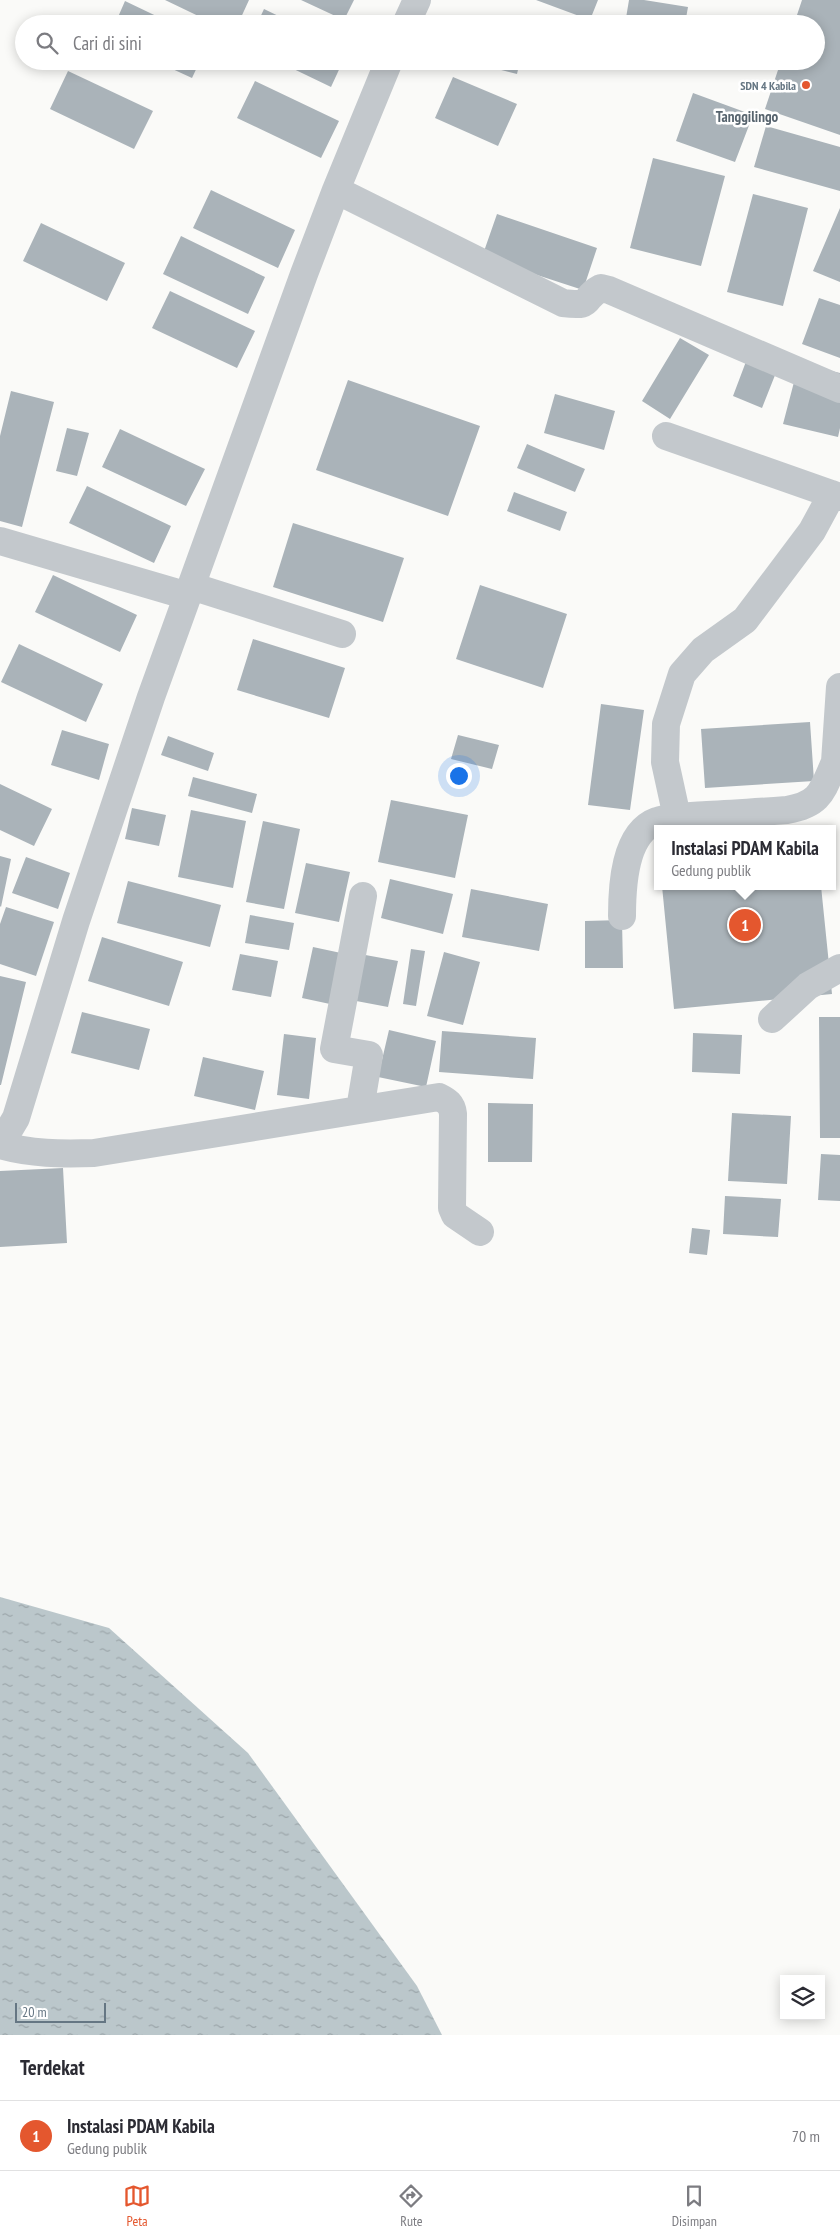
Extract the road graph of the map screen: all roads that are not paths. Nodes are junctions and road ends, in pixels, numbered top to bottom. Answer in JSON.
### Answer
{"nodes":[{"id":1,"x":417,"y":0,"type":"edge"},
{"id":2,"x":410,"y":15,"type":"edge"},
{"id":3,"x":385,"y":70,"type":"edge"},
{"id":4,"x":336,"y":190,"type":"junction"},
{"id":5,"x":840,"y":389,"type":"edge"},
{"id":6,"x":666,"y":436,"type":"dead end"},
{"id":7,"x":836,"y":496,"type":"edge"},
{"id":8,"x":0,"y":540,"type":"edge"},
{"id":9,"x":190,"y":591,"type":"junction"},
{"id":10,"x":342,"y":634,"type":"dead end"},
{"id":11,"x":840,"y":687,"type":"edge"},
{"id":12,"x":838,"y":766,"type":"edge"},
{"id":13,"x":677,"y":817,"type":"junction"},
{"id":14,"x":363,"y":896,"type":"dead end"},
{"id":15,"x":622,"y":916,"type":"dead end"},
{"id":16,"x":840,"y":968,"type":"edge"},
{"id":17,"x":772,"y":1019,"type":"dead end"},
{"id":18,"x":360,"y":1109,"type":"junction"},
{"id":19,"x":0,"y":1136,"type":"edge"},
{"id":20,"x":0,"y":1145,"type":"edge"},
{"id":21,"x":480,"y":1232,"type":"dead end"}],
"edges":[{"from":1,"to":2,"type":"street"},
{"from":3,"to":4,"type":"street"},
{"from":4,"to":5,"type":"street"},
{"from":4,"to":9,"type":"street"},
{"from":6,"to":7,"type":"street"},
{"from":7,"to":13,"type":"street"},
{"from":8,"to":9,"type":"street"},
{"from":9,"to":10,"type":"street"},
{"from":9,"to":19,"type":"street"},
{"from":11,"to":12,"type":"street"},
{"from":12,"to":13,"type":"street"},
{"from":13,"to":15,"type":"street"},
{"from":14,"to":18,"type":"street"},
{"from":16,"to":17,"type":"street"},
{"from":18,"to":20,"type":"street"},
{"from":18,"to":21,"type":"street"}]}
